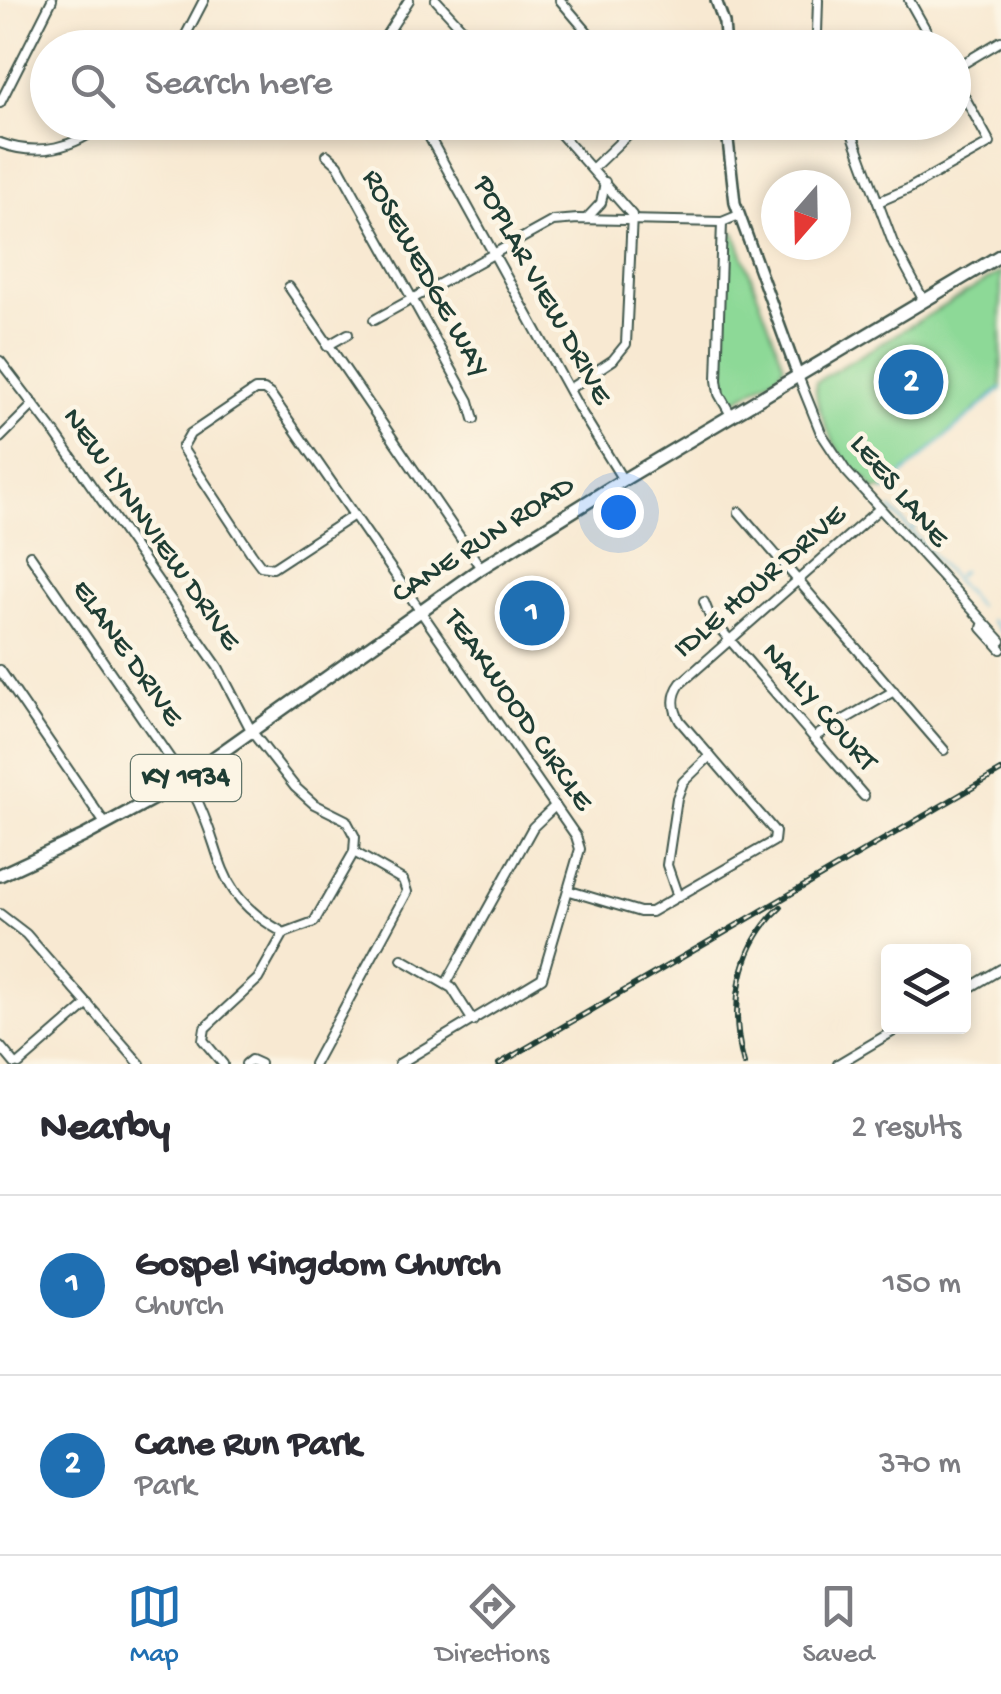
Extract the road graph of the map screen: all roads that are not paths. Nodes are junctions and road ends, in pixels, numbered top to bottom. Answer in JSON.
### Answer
{"nodes":[{"id":1,"x":52,"y":0,"type":"edge"},
{"id":2,"x":204,"y":0,"type":"edge"},
{"id":3,"x":409,"y":0,"type":"edge"},
{"id":4,"x":436,"y":0,"type":"edge"},
{"id":5,"x":560,"y":0,"type":"edge"},
{"id":6,"x":716,"y":0,"type":"edge"},
{"id":7,"x":818,"y":0,"type":"edge"},
{"id":8,"x":909,"y":0,"type":"edge"},
{"id":9,"x":37,"y":30,"type":"edge"},
{"id":10,"x":189,"y":30,"type":"edge"},
{"id":11,"x":389,"y":30,"type":"edge"},
{"id":12,"x":464,"y":30,"type":"edge"},
{"id":13,"x":586,"y":30,"type":"edge"},
{"id":14,"x":725,"y":30,"type":"edge"},
{"id":15,"x":817,"y":30,"type":"edge"},
{"id":16,"x":926,"y":30,"type":"edge"},
{"id":17,"x":1001,"y":42,"type":"edge"},
{"id":18,"x":30,"y":43,"type":"edge"},
{"id":19,"x":971,"y":59,"type":"edge"},
{"id":20,"x":0,"y":102,"type":"edge"},
{"id":21,"x":971,"y":109,"type":"edge"},
{"id":22,"x":81,"y":140,"type":"edge"},
{"id":23,"x":431,"y":140,"type":"edge"},
{"id":24,"x":567,"y":140,"type":"edge"},
{"id":25,"x":622,"y":140,"type":"edge"},
{"id":26,"x":727,"y":140,"type":"edge"},
{"id":27,"x":855,"y":140,"type":"edge"},
{"id":28,"x":0,"y":143,"type":"edge"},
{"id":29,"x":327,"y":154,"type":"dead end"},
{"id":30,"x":593,"y":168,"type":"junction"},
{"id":31,"x":605,"y":182,"type":"junction"},
{"id":32,"x":878,"y":202,"type":"junction"},
{"id":33,"x":739,"y":214,"type":"junction"},
{"id":34,"x":586,"y":219,"type":"junction"},
{"id":35,"x":632,"y":221,"type":"junction"},
{"id":36,"x":722,"y":222,"type":"junction"},
{"id":37,"x":494,"y":253,"type":"junction"},
{"id":38,"x":1001,"y":255,"type":"edge"},
{"id":39,"x":289,"y":287,"type":"dead end"},
{"id":40,"x":412,"y":298,"type":"junction"},
{"id":41,"x":924,"y":301,"type":"junction"},
{"id":42,"x":374,"y":320,"type":"dead end"},
{"id":43,"x":348,"y":334,"type":"dead end"},
{"id":44,"x":328,"y":346,"type":"junction"},
{"id":45,"x":0,"y":361,"type":"edge"},
{"id":46,"x":798,"y":376,"type":"junction"},
{"id":47,"x":569,"y":390,"type":"junction"},
{"id":48,"x":34,"y":404,"type":"junction"},
{"id":49,"x":732,"y":416,"type":"junction"},
{"id":50,"x":474,"y":419,"type":"dead end"},
{"id":51,"x":0,"y":438,"type":"edge"},
{"id":52,"x":623,"y":480,"type":"junction"},
{"id":53,"x":879,"y":509,"type":"junction"},
{"id":54,"x":739,"y":512,"type":"dead end"},
{"id":55,"x":354,"y":515,"type":"junction"},
{"id":56,"x":30,"y":555,"type":"dead end"},
{"id":57,"x":482,"y":568,"type":"junction"},
{"id":58,"x":798,"y":580,"type":"junction"},
{"id":59,"x":704,"y":602,"type":"dead end"},
{"id":60,"x":421,"y":611,"type":"junction"},
{"id":61,"x":984,"y":625,"type":"junction"},
{"id":62,"x":730,"y":640,"type":"junction"},
{"id":63,"x":1001,"y":640,"type":"edge"},
{"id":64,"x":1001,"y":649,"type":"edge"},
{"id":65,"x":0,"y":670,"type":"edge"},
{"id":66,"x":894,"y":692,"type":"junction"},
{"id":67,"x":252,"y":732,"type":"junction"},
{"id":68,"x":814,"y":738,"type":"junction"},
{"id":69,"x":944,"y":750,"type":"dead end"},
{"id":70,"x":710,"y":756,"type":"junction"},
{"id":71,"x":185,"y":779,"type":"junction"},
{"id":72,"x":864,"y":796,"type":"dead end"},
{"id":73,"x":555,"y":806,"type":"junction"},
{"id":74,"x":106,"y":825,"type":"junction"},
{"id":75,"x":354,"y":852,"type":"junction"},
{"id":76,"x":0,"y":875,"type":"edge"},
{"id":77,"x":570,"y":891,"type":"junction"},
{"id":78,"x":678,"y":898,"type":"junction"},
{"id":79,"x":0,"y":914,"type":"edge"},
{"id":80,"x":284,"y":933,"type":"junction"},
{"id":81,"x":402,"y":959,"type":"dead end"},
{"id":82,"x":1001,"y":969,"type":"edge"},
{"id":83,"x":446,"y":984,"type":"junction"},
{"id":84,"x":971,"y":987,"type":"edge"},
{"id":85,"x":88,"y":1004,"type":"junction"},
{"id":86,"x":473,"y":1021,"type":"junction"},
{"id":87,"x":889,"y":1034,"type":"edge"},
{"id":88,"x":0,"y":1046,"type":"edge"},
{"id":89,"x":17,"y":1064,"type":"edge"},
{"id":90,"x":140,"y":1064,"type":"edge"},
{"id":91,"x":223,"y":1064,"type":"edge"},
{"id":92,"x":246,"y":1064,"type":"edge"},
{"id":93,"x":260,"y":1064,"type":"edge"},
{"id":94,"x":314,"y":1064,"type":"edge"},
{"id":95,"x":400,"y":1064,"type":"edge"},
{"id":96,"x":838,"y":1064,"type":"edge"}],
"edges":[{"from":1,"to":9,"type":"street"},
{"from":2,"to":10,"type":"street"},
{"from":3,"to":11,"type":"street"},
{"from":4,"to":12,"type":"street"},
{"from":5,"to":13,"type":"street"},
{"from":6,"to":14,"type":"main road"},
{"from":7,"to":15,"type":"street"},
{"from":8,"to":16,"type":"street"},
{"from":17,"to":19,"type":"street"},
{"from":18,"to":20,"type":"street"},
{"from":21,"to":32,"type":"street"},
{"from":22,"to":28,"type":"street"},
{"from":23,"to":37,"type":"street","name":"POPLAR VIEW DRIVE"},
{"from":24,"to":30,"type":"street"},
{"from":25,"to":30,"type":"street"},
{"from":26,"to":33,"type":"main road"},
{"from":27,"to":32,"type":"street"},
{"from":29,"to":40,"type":"street","name":"ROSEWEDGE WAY"},
{"from":30,"to":31,"type":"street"},
{"from":31,"to":34,"type":"street"},
{"from":31,"to":35,"type":"street"},
{"from":32,"to":41,"type":"street"},
{"from":33,"to":36,"type":"street"},
{"from":33,"to":46,"type":"main road"},
{"from":34,"to":35,"type":"street"},
{"from":34,"to":37,"type":"street"},
{"from":35,"to":36,"type":"street"},
{"from":35,"to":47,"type":"street"},
{"from":36,"to":49,"type":"street"},
{"from":37,"to":40,"type":"street"},
{"from":37,"to":47,"type":"street","name":"POPLAR VIEW DRIVE"},
{"from":38,"to":41,"type":"highway","name":"CANE RUN ROAD","number":"KY 1934"},
{"from":39,"to":44,"type":"street"},
{"from":40,"to":42,"type":"street"},
{"from":40,"to":50,"type":"street","name":"ROSEWEDGE WAY"},
{"from":41,"to":46,"type":"highway","name":"CANE RUN ROAD","number":"KY 1934"},
{"from":43,"to":44,"type":"street"},
{"from":44,"to":57,"type":"street"},
{"from":45,"to":48,"type":"street","name":"NEW LYNNVIEW DRIVE"},
{"from":46,"to":49,"type":"highway","name":"CANE RUN ROAD","number":"KY 1934"},
{"from":46,"to":53,"type":"street","name":"LEES LANE"},
{"from":47,"to":52,"type":"street","name":"POPLAR VIEW DRIVE"},
{"from":48,"to":51,"type":"street"},
{"from":48,"to":67,"type":"street","name":"NEW LYNNVIEW DRIVE"},
{"from":49,"to":52,"type":"highway","name":"CANE RUN ROAD","number":"KY 1934"},
{"from":52,"to":57,"type":"highway","name":"CANE RUN ROAD","number":"KY 1934"},
{"from":53,"to":58,"type":"street","name":"IDLE HOUR DRIVE"},
{"from":53,"to":61,"type":"street","name":"LEES LANE"},
{"from":54,"to":58,"type":"street"},
{"from":55,"to":55,"type":"street","name":"TEAKWOOD CIRCLE"},
{"from":55,"to":60,"type":"street","name":"TEAKWOOD CIRCLE"},
{"from":56,"to":71,"type":"street","name":"ELANE DRIVE"},
{"from":57,"to":60,"type":"highway","name":"CANE RUN ROAD","number":"KY 1934"},
{"from":58,"to":62,"type":"street","name":"IDLE HOUR DRIVE"},
{"from":58,"to":66,"type":"street"},
{"from":59,"to":62,"type":"street","name":"NALLY COURT"},
{"from":60,"to":67,"type":"highway","name":"CANE RUN ROAD","number":"KY 1934"},
{"from":60,"to":73,"type":"street","name":"TEAKWOOD CIRCLE"},
{"from":61,"to":63,"type":"street","name":"LEES LANE"},
{"from":61,"to":64,"type":"street","name":"LEES LANE"},
{"from":62,"to":68,"type":"street","name":"NALLY COURT"},
{"from":62,"to":70,"type":"street","name":"IDLE HOUR DRIVE"},
{"from":65,"to":74,"type":"street"},
{"from":66,"to":68,"type":"street"},
{"from":66,"to":69,"type":"street"},
{"from":67,"to":71,"type":"highway","name":"CANE RUN ROAD","number":"KY 1934"},
{"from":67,"to":75,"type":"street","name":"NEW LYNNVIEW DRIVE"},
{"from":68,"to":72,"type":"street","name":"NALLY COURT"},
{"from":70,"to":78,"type":"street"},
{"from":70,"to":78,"type":"street","name":"IDLE HOUR DRIVE"},
{"from":71,"to":74,"type":"highway","name":"CANE RUN ROAD","number":"KY 1934"},
{"from":71,"to":80,"type":"street","name":"ELANE DRIVE"},
{"from":73,"to":77,"type":"street","name":"TEAKWOOD CIRCLE"},
{"from":73,"to":83,"type":"street"},
{"from":74,"to":76,"type":"highway","name":"CANE RUN ROAD","number":"KY 1934"},
{"from":75,"to":80,"type":"street"},
{"from":75,"to":94,"type":"street"},
{"from":77,"to":78,"type":"street"},
{"from":77,"to":86,"type":"street","name":"TEAKWOOD CIRCLE"},
{"from":79,"to":85,"type":"street"},
{"from":80,"to":91,"type":"street"},
{"from":81,"to":83,"type":"street"},
{"from":82,"to":84,"type":"street"},
{"from":83,"to":86,"type":"street"},
{"from":85,"to":89,"type":"street"},
{"from":85,"to":90,"type":"street"},
{"from":86,"to":95,"type":"street","name":"TEAKWOOD CIRCLE"},
{"from":87,"to":96,"type":"street"},
{"from":88,"to":89,"type":"street"},
{"from":92,"to":93,"type":"street"}]}
